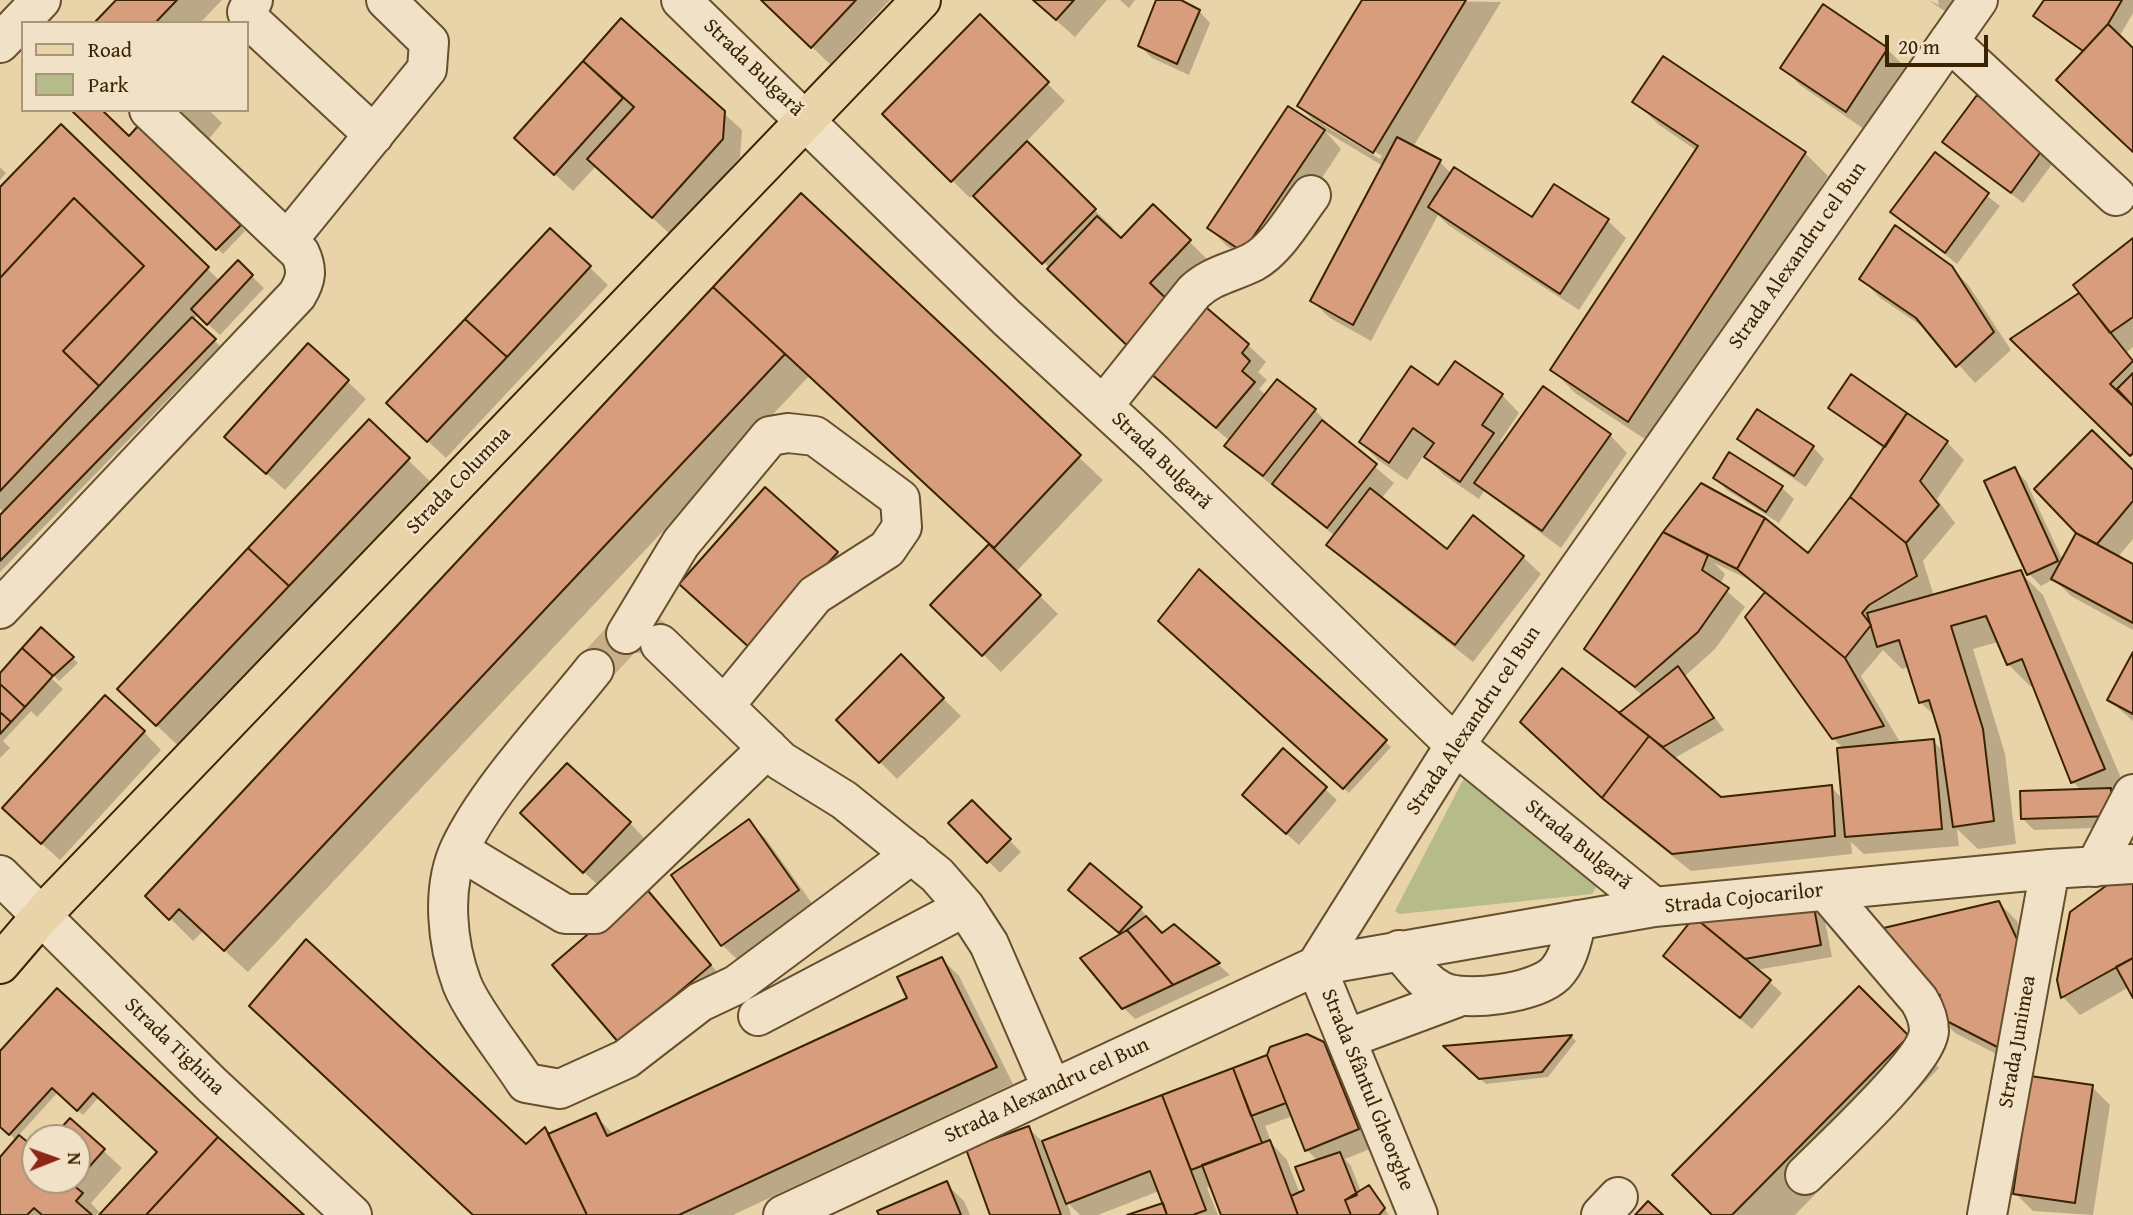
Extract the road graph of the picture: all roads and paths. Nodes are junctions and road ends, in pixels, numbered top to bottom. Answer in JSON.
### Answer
{"nodes":[{"id":1,"x":253,"y":0,"type":"edge"},
{"id":2,"x":386,"y":0,"type":"edge"},
{"id":3,"x":681,"y":0,"type":"edge"},
{"id":4,"x":920,"y":0,"type":"edge"},
{"id":5,"x":1978,"y":0,"type":"edge"},
{"id":6,"x":44,"y":10,"type":"edge"},
{"id":7,"x":29,"y":21,"type":"edge"},
{"id":8,"x":21,"y":27,"type":"edge"},
{"id":9,"x":1949,"y":41,"type":"junction"},
{"id":10,"x":0,"y":43,"type":"edge"},
{"id":11,"x":151,"y":112,"type":"edge"},
{"id":12,"x":806,"y":118,"type":"junction"},
{"id":13,"x":374,"y":135,"type":"junction"},
{"id":14,"x":1311,"y":195,"type":"dead end"},
{"id":15,"x":2116,"y":196,"type":"dead end"},
{"id":16,"x":286,"y":241,"type":"junction"},
{"id":17,"x":1103,"y":406,"type":"junction"},
{"id":18,"x":0,"y":609,"type":"edge"},
{"id":19,"x":594,"y":669,"type":"tunnel mouth"},
{"id":20,"x":725,"y":705,"type":"junction"},
{"id":21,"x":1455,"y":745,"type":"junction"},
{"id":22,"x":768,"y":748,"type":"junction"},
{"id":23,"x":2133,"y":794,"type":"edge"},
{"id":24,"x":459,"y":850,"type":"junction"},
{"id":25,"x":912,"y":854,"type":"junction"},
{"id":26,"x":2133,"y":864,"type":"edge"},
{"id":27,"x":2095,"y":867,"type":"junction"},
{"id":28,"x":2050,"y":869,"type":"junction"},
{"id":29,"x":0,"y":875,"type":"edge"},
{"id":30,"x":1826,"y":891,"type":"junction"},
{"id":31,"x":965,"y":907,"type":"junction"},
{"id":32,"x":1654,"y":907,"type":"junction"},
{"id":33,"x":42,"y":915,"type":"junction"},
{"id":34,"x":1577,"y":920,"type":"junction"},
{"id":35,"x":1399,"y":950,"type":"junction"},
{"id":36,"x":0,"y":964,"type":"edge"},
{"id":37,"x":1316,"y":966,"type":"junction"},
{"id":38,"x":1456,"y":998,"type":"junction"},
{"id":39,"x":758,"y":1016,"type":"dead end"},
{"id":40,"x":1346,"y":1039,"type":"junction"},
{"id":41,"x":1052,"y":1089,"type":"junction"},
{"id":42,"x":1805,"y":1175,"type":"dead end"},
{"id":43,"x":352,"y":1215,"type":"edge"},
{"id":44,"x":783,"y":1215,"type":"edge"},
{"id":45,"x":1418,"y":1215,"type":"edge"},
{"id":46,"x":1987,"y":1215,"type":"edge"}],
"edges":[{"from":1,"to":13,"type":"street"},
{"from":2,"to":13,"type":"street"},
{"from":3,"to":12,"type":"street","name":"Strada Bulgară"},
{"from":4,"to":12,"type":"main road","name":"Strada Columna"},
{"from":5,"to":9,"type":"street","name":"Strada Alexandru cel Bun"},
{"from":6,"to":7,"type":"street"},
{"from":8,"to":10,"type":"street"},
{"from":9,"to":15,"type":"street"},
{"from":9,"to":21,"type":"street","name":"Strada Alexandru cel Bun"},
{"from":11,"to":16,"type":"street"},
{"from":12,"to":17,"type":"street","name":"Strada Bulgară"},
{"from":12,"to":33,"type":"main road","name":"Strada Columna"},
{"from":13,"to":16,"type":"street"},
{"from":14,"to":17,"type":"street"},
{"from":16,"to":18,"type":"street"},
{"from":17,"to":21,"type":"street","name":"Strada Bulgară"},
{"from":19,"to":24,"type":"street"},
{"from":20,"to":20,"type":"street"},
{"from":20,"to":22,"type":"street"},
{"from":21,"to":32,"type":"street","name":"Strada Bulgară"},
{"from":21,"to":37,"type":"street","name":"Strada Alexandru cel Bun"},
{"from":22,"to":24,"type":"street"},
{"from":22,"to":25,"type":"street"},
{"from":23,"to":27,"type":"street"},
{"from":24,"to":25,"type":"street"},
{"from":25,"to":31,"type":"street"},
{"from":26,"to":27,"type":"street","name":"Strada Cojocarilor"},
{"from":27,"to":28,"type":"street","name":"Strada Cojocarilor"},
{"from":28,"to":30,"type":"street","name":"Strada Cojocarilor"},
{"from":28,"to":46,"type":"street","name":"Strada Junimea"},
{"from":29,"to":33,"type":"street","name":"Strada Tighina"},
{"from":30,"to":32,"type":"street","name":"Strada Cojocarilor"},
{"from":30,"to":42,"type":"street"},
{"from":31,"to":39,"type":"street"},
{"from":31,"to":41,"type":"street"},
{"from":32,"to":34,"type":"street","name":"Strada Cojocarilor"},
{"from":33,"to":36,"type":"main road","name":"Strada Columna"},
{"from":33,"to":43,"type":"street","name":"Strada Tighina"},
{"from":34,"to":35,"type":"street","name":"Strada Cojocarilor"},
{"from":34,"to":38,"type":"street"},
{"from":35,"to":37,"type":"street","name":"Strada Cojocarilor"},
{"from":35,"to":38,"type":"street"},
{"from":37,"to":40,"type":"street","name":"Strada Sfântul Gheorghe"},
{"from":37,"to":41,"type":"street","name":"Strada Alexandru cel Bun"},
{"from":38,"to":40,"type":"street"},
{"from":40,"to":45,"type":"street","name":"Strada Sfântul Gheorghe"},
{"from":41,"to":44,"type":"street","name":"Strada Alexandru cel Bun"}]}
